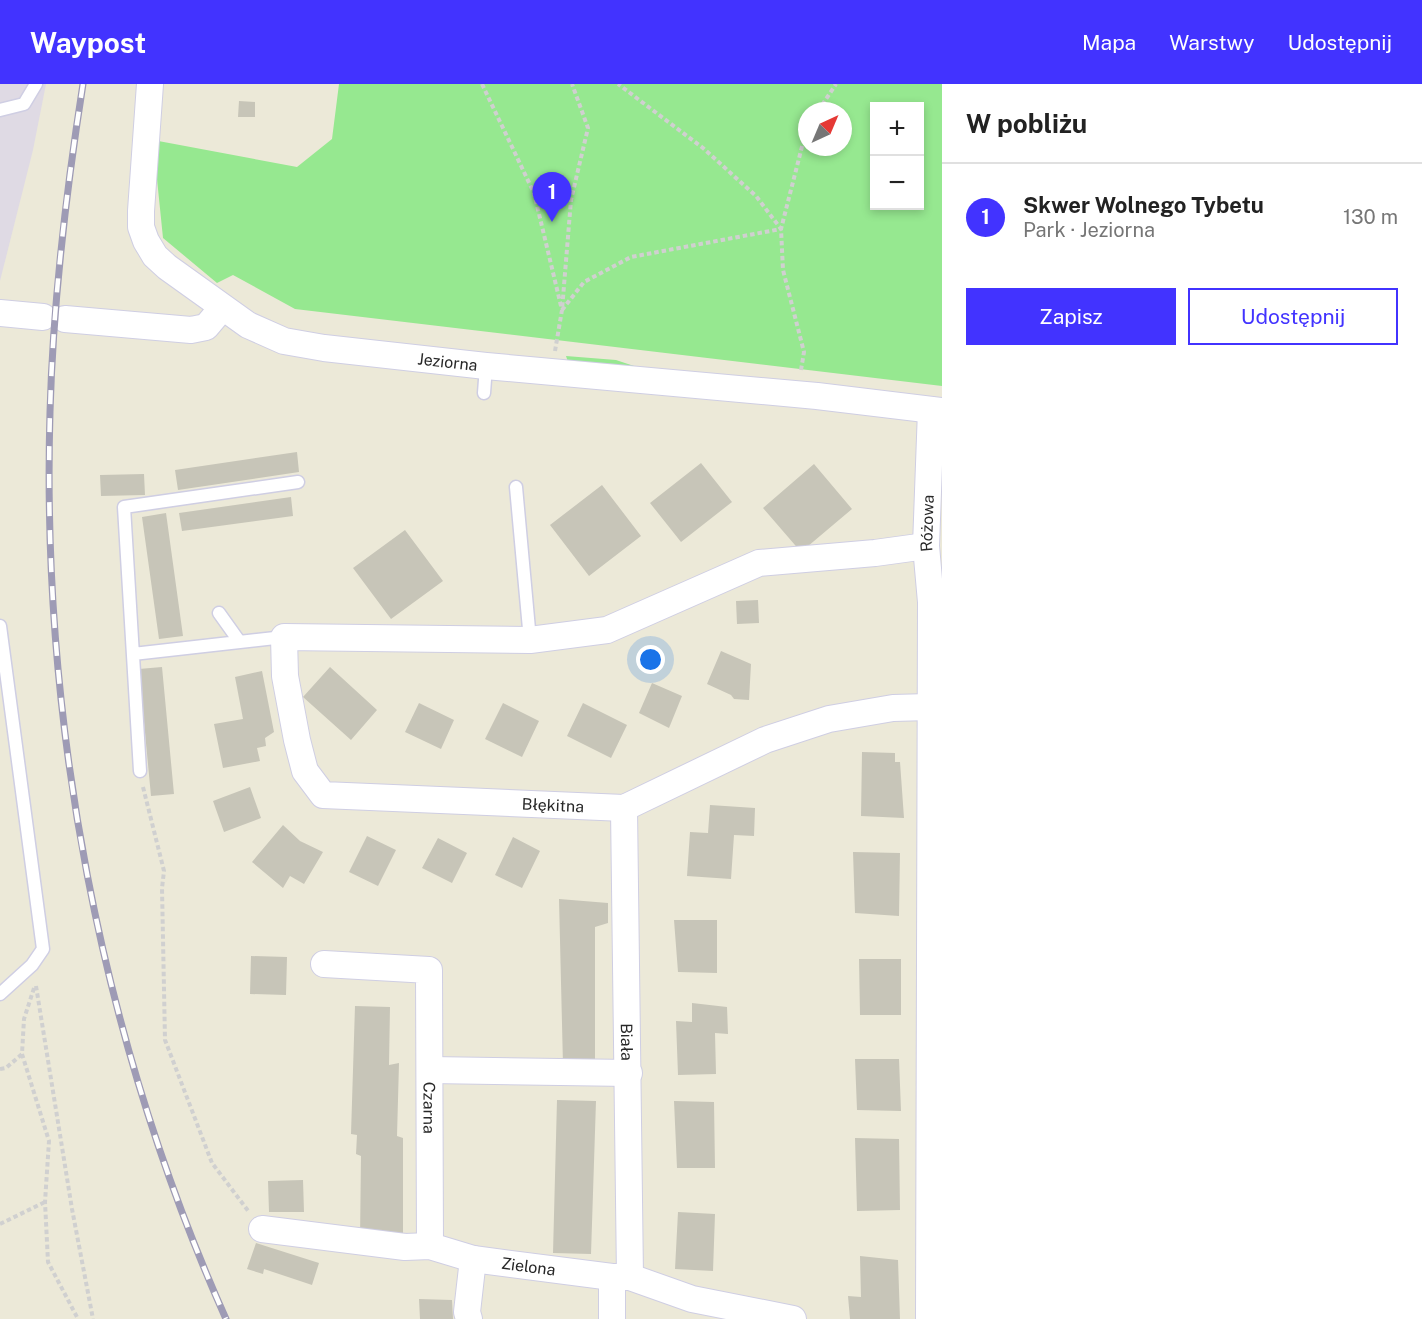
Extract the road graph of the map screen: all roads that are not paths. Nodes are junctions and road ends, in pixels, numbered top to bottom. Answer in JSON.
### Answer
{"nodes":[{"id":1,"x":36,"y":84,"type":"edge"},
{"id":2,"x":150,"y":84,"type":"edge"},
{"id":3,"x":0,"y":110,"type":"edge"},
{"id":4,"x":222,"y":308,"type":"junction"},
{"id":5,"x":0,"y":313,"type":"edge"},
{"id":6,"x":486,"y":366,"type":"junction"},
{"id":7,"x":484,"y":393,"type":"dead end"},
{"id":8,"x":937,"y":410,"type":"edge"},
{"id":9,"x":935,"y":466,"type":"edge"},
{"id":10,"x":298,"y":482,"type":"dead end"},
{"id":11,"x":516,"y":487,"type":"dead end"},
{"id":12,"x":926,"y":546,"type":"junction"},
{"id":13,"x":936,"y":602,"type":"edge"},
{"id":14,"x":219,"y":613,"type":"dead end"},
{"id":15,"x":0,"y":626,"type":"edge"},
{"id":16,"x":284,"y":637,"type":"junction"},
{"id":17,"x":530,"y":640,"type":"junction"},
{"id":18,"x":239,"y":641,"type":"junction"},
{"id":19,"x":133,"y":654,"type":"junction"},
{"id":20,"x":930,"y":707,"type":"junction"},
{"id":21,"x":140,"y":771,"type":"road end"},
{"id":22,"x":624,"y":808,"type":"junction"},
{"id":23,"x":324,"y":964,"type":"dead end"},
{"id":24,"x":0,"y":994,"type":"edge"},
{"id":25,"x":430,"y":1070,"type":"junction"},
{"id":26,"x":629,"y":1073,"type":"junction"},
{"id":27,"x":262,"y":1229,"type":"road end"},
{"id":28,"x":430,"y":1246,"type":"junction"},
{"id":29,"x":473,"y":1259,"type":"junction"},
{"id":30,"x":621,"y":1277,"type":"junction"},
{"id":31,"x":469,"y":1319,"type":"edge"},
{"id":32,"x":612,"y":1319,"type":"edge"},
{"id":33,"x":793,"y":1319,"type":"edge"},
{"id":34,"x":929,"y":1319,"type":"edge"}],
"edges":[{"from":1,"to":3,"type":"lane"},
{"from":2,"to":4,"type":"street","name":"Jeziorna"},
{"from":4,"to":5,"type":"street"},
{"from":4,"to":6,"type":"street","name":"Jeziorna"},
{"from":6,"to":7,"type":"lane"},
{"from":6,"to":8,"type":"street","name":"Jeziorna"},
{"from":8,"to":9,"type":"street","name":"Różowa"},
{"from":9,"to":12,"type":"street","name":"Różowa"},
{"from":10,"to":19,"type":"lane"},
{"from":11,"to":17,"type":"lane"},
{"from":12,"to":13,"type":"street","name":"Różowa"},
{"from":12,"to":17,"type":"street"},
{"from":13,"to":20,"type":"street","name":"Różowa"},
{"from":14,"to":18,"type":"lane"},
{"from":15,"to":24,"type":"lane"},
{"from":16,"to":17,"type":"street"},
{"from":16,"to":18,"type":"lane"},
{"from":16,"to":22,"type":"street","name":"Błękitna"},
{"from":18,"to":19,"type":"lane"},
{"from":19,"to":21,"type":"lane"},
{"from":20,"to":22,"type":"street","name":"Błękitna"},
{"from":20,"to":34,"type":"street","name":"Różowa"},
{"from":22,"to":26,"type":"street","name":"Biała"},
{"from":23,"to":25,"type":"street","name":"Czarna"},
{"from":25,"to":26,"type":"street"},
{"from":25,"to":28,"type":"street","name":"Czarna"},
{"from":26,"to":30,"type":"street","name":"Biała"},
{"from":27,"to":28,"type":"street","name":"Zielona"},
{"from":28,"to":29,"type":"street","name":"Zielona"},
{"from":29,"to":30,"type":"street","name":"Zielona"},
{"from":29,"to":31,"type":"street"},
{"from":30,"to":32,"type":"street","name":"Biała"},
{"from":30,"to":33,"type":"street","name":"Zielona"}]}
